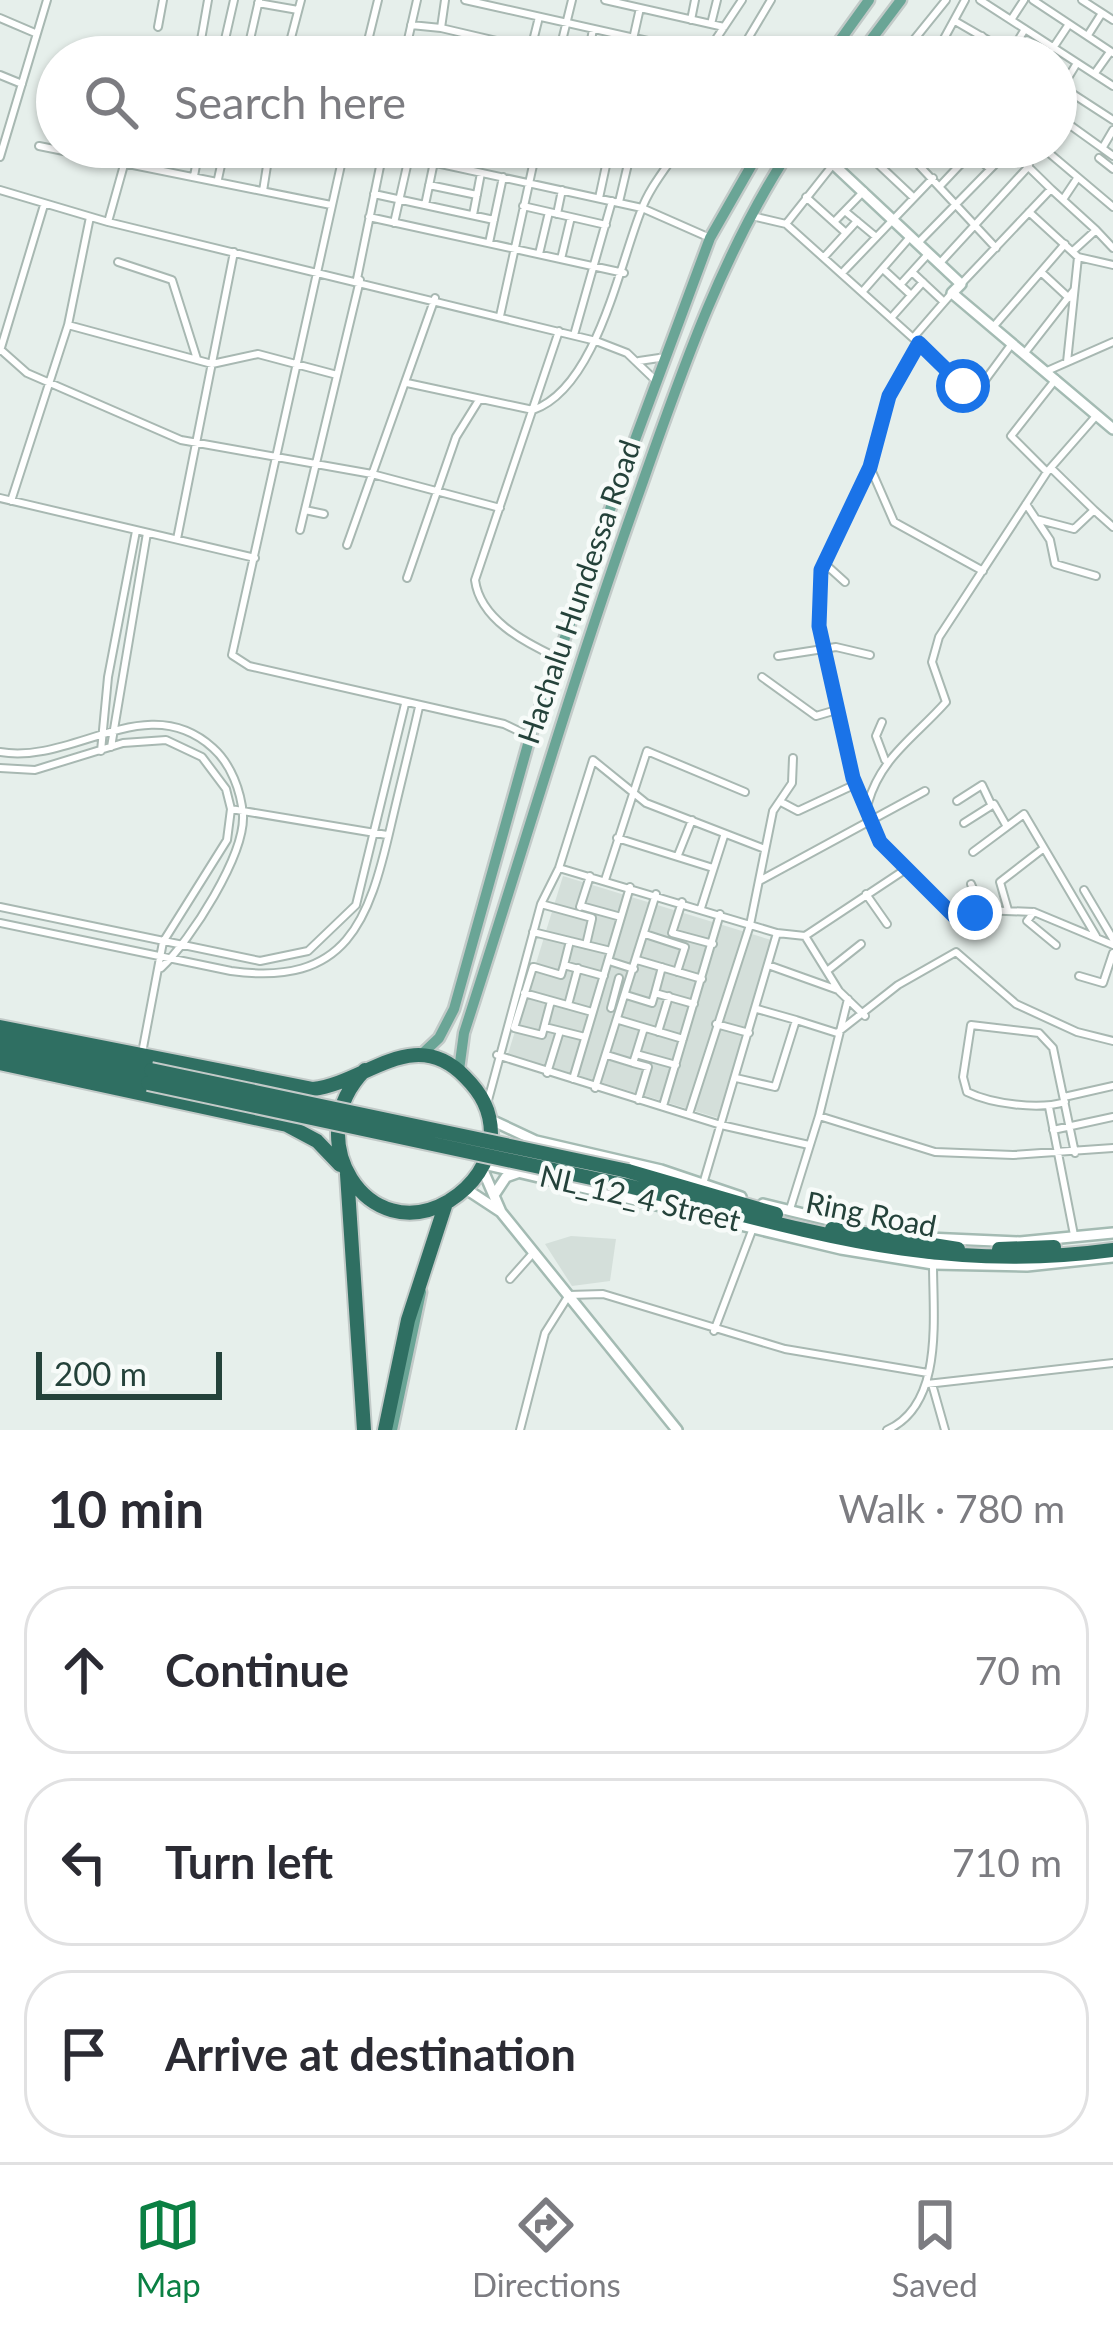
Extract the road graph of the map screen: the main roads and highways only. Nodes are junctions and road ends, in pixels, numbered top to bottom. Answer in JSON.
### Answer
{"nodes":[{"id":1,"x":868,"y":0,"type":"edge"},
{"id":2,"x":901,"y":0,"type":"edge"},
{"id":3,"x":843,"y":36,"type":"edge"},
{"id":4,"x":874,"y":36,"type":"edge"},
{"id":5,"x":750,"y":168,"type":"edge"},
{"id":6,"x":778,"y":168,"type":"edge"},
{"id":7,"x":676,"y":328,"type":"junction"},
{"id":8,"x":695,"y":341,"type":"junction"},
{"id":9,"x":568,"y":631,"type":"junction"},
{"id":10,"x":585,"y":643,"type":"junction"},
{"id":11,"x":0,"y":1027,"type":"edge"},
{"id":12,"x":0,"y":1038,"type":"edge"},
{"id":13,"x":0,"y":1052,"type":"edge"},
{"id":14,"x":421,"y":1054,"type":"junction"},
{"id":15,"x":0,"y":1063,"type":"edge"},
{"id":16,"x":365,"y":1070,"type":"junction"},
{"id":17,"x":459,"y":1070,"type":"junction"},
{"id":18,"x":150,"y":1076,"type":"junction"},
{"id":19,"x":345,"y":1171,"type":"junction"},
{"id":20,"x":677,"y":1176,"type":"road end"},
{"id":21,"x":446,"y":1203,"type":"junction"},
{"id":22,"x":728,"y":1204,"type":"junction"},
{"id":23,"x":669,"y":1206,"type":"road end"},
{"id":24,"x":1113,"y":1245,"type":"edge"},
{"id":25,"x":364,"y":1430,"type":"edge"},
{"id":26,"x":389,"y":1430,"type":"edge"}],
"edges":[{"from":1,"to":3,"type":"main road"},
{"from":2,"to":4,"type":"main road"},
{"from":5,"to":7,"type":"main road"},
{"from":6,"to":8,"type":"main road","name":"Hachalu Hundessa Road"},
{"from":7,"to":8,"type":"main road"},
{"from":7,"to":9,"type":"main road"},
{"from":8,"to":10,"type":"main road","name":"Hachalu Hundessa Road"},
{"from":9,"to":10,"type":"main road"},
{"from":9,"to":14,"type":"main road"},
{"from":10,"to":17,"type":"main road","name":"Hachalu Hundessa Road"},
{"from":11,"to":16,"type":"highway"},
{"from":12,"to":18,"type":"highway"},
{"from":13,"to":18,"type":"highway"},
{"from":14,"to":16,"type":"highway"},
{"from":14,"to":17,"type":"highway"},
{"from":15,"to":19,"type":"highway"},
{"from":16,"to":19,"type":"highway"},
{"from":17,"to":21,"type":"highway"},
{"from":18,"to":22,"type":"highway","name":"Ring Road","bridge":true},
{"from":19,"to":21,"type":"highway"},
{"from":19,"to":25,"type":"highway"},
{"from":20,"to":22,"type":"highway"},
{"from":21,"to":26,"type":"highway"},
{"from":22,"to":23,"type":"highway"},
{"from":22,"to":24,"type":"highway","name":"Ring Road"}]}
